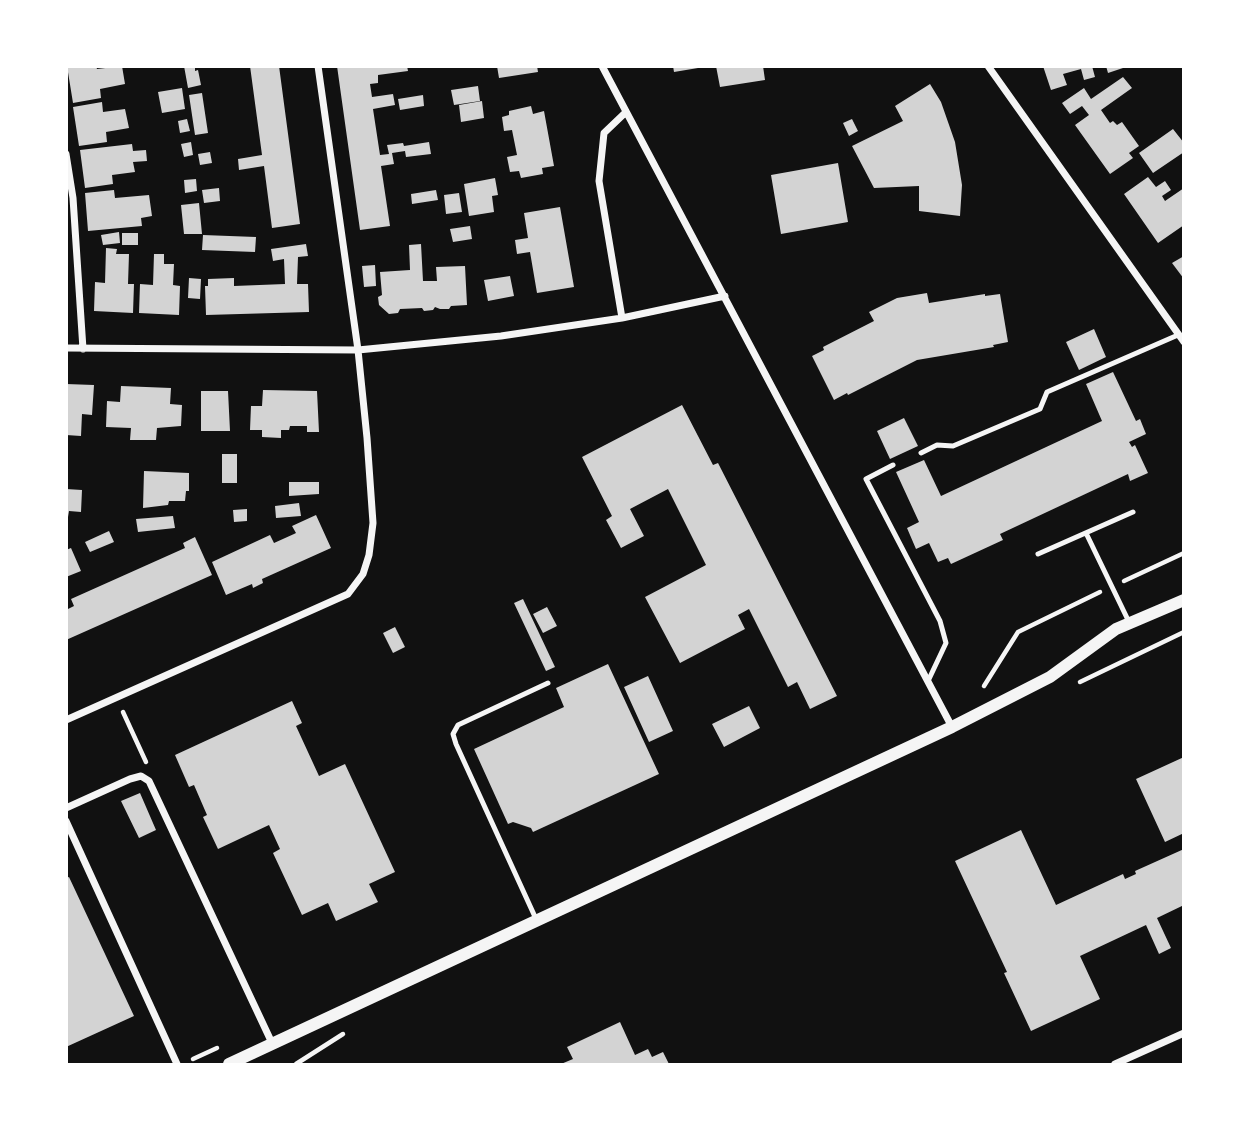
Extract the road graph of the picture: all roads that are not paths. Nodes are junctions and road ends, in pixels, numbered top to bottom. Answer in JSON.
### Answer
{"nodes":[{"id":1,"x":318,"y":66,"type":"edge"},
{"id":2,"x":602,"y":66,"type":"edge"},
{"id":3,"x":988,"y":66,"type":"edge"},
{"id":4,"x":626,"y":112,"type":"junction"},
{"id":5,"x":66,"y":154,"type":"edge"},
{"id":6,"x":725,"y":296,"type":"junction"},
{"id":7,"x":622,"y":318,"type":"junction"},
{"id":8,"x":1181,"y":339,"type":"edge"},
{"id":9,"x":66,"y":348,"type":"edge"},
{"id":10,"x":83,"y":349,"type":"junction"},
{"id":11,"x":358,"y":350,"type":"junction"},
{"id":12,"x":921,"y":453,"type":"dead end"},
{"id":13,"x":893,"y":465,"type":"dead end"},
{"id":14,"x":1133,"y":512,"type":"dead end"},
{"id":15,"x":1086,"y":533,"type":"junction"},
{"id":16,"x":1038,"y":554,"type":"dead end"},
{"id":17,"x":1184,"y":600,"type":"edge"},
{"id":18,"x":1129,"y":623,"type":"junction"},
{"id":19,"x":929,"y":679,"type":"junction"},
{"id":20,"x":548,"y":683,"type":"dead end"},
{"id":21,"x":66,"y":720,"type":"edge"},
{"id":22,"x":952,"y":727,"type":"junction"},
{"id":23,"x":66,"y":808,"type":"edge"},
{"id":24,"x":66,"y":821,"type":"edge"},
{"id":25,"x":537,"y":921,"type":"junction"},
{"id":26,"x":1184,"y":1032,"type":"edge"},
{"id":27,"x":272,"y":1043,"type":"junction"},
{"id":28,"x":177,"y":1065,"type":"edge"},
{"id":29,"x":229,"y":1065,"type":"edge"},
{"id":30,"x":1115,"y":1065,"type":"edge"}],
"edges":[{"from":1,"to":11,"type":"street"},
{"from":2,"to":4,"type":"street"},
{"from":3,"to":8,"type":"street"},
{"from":4,"to":6,"type":"street"},
{"from":4,"to":7,"type":"street"},
{"from":5,"to":10,"type":"street"},
{"from":6,"to":7,"type":"street"},
{"from":6,"to":19,"type":"street"},
{"from":7,"to":11,"type":"street"},
{"from":8,"to":12,"type":"lane"},
{"from":9,"to":10,"type":"street"},
{"from":10,"to":11,"type":"street"},
{"from":11,"to":21,"type":"street"},
{"from":13,"to":19,"type":"lane"},
{"from":14,"to":15,"type":"lane"},
{"from":15,"to":16,"type":"lane"},
{"from":15,"to":18,"type":"lane"},
{"from":17,"to":18,"type":"street"},
{"from":18,"to":22,"type":"street"},
{"from":19,"to":22,"type":"street"},
{"from":20,"to":25,"type":"lane"},
{"from":22,"to":25,"type":"street"},
{"from":23,"to":27,"type":"street"},
{"from":24,"to":28,"type":"street"},
{"from":25,"to":27,"type":"street"},
{"from":26,"to":30,"type":"street"},
{"from":27,"to":29,"type":"street"}]}
